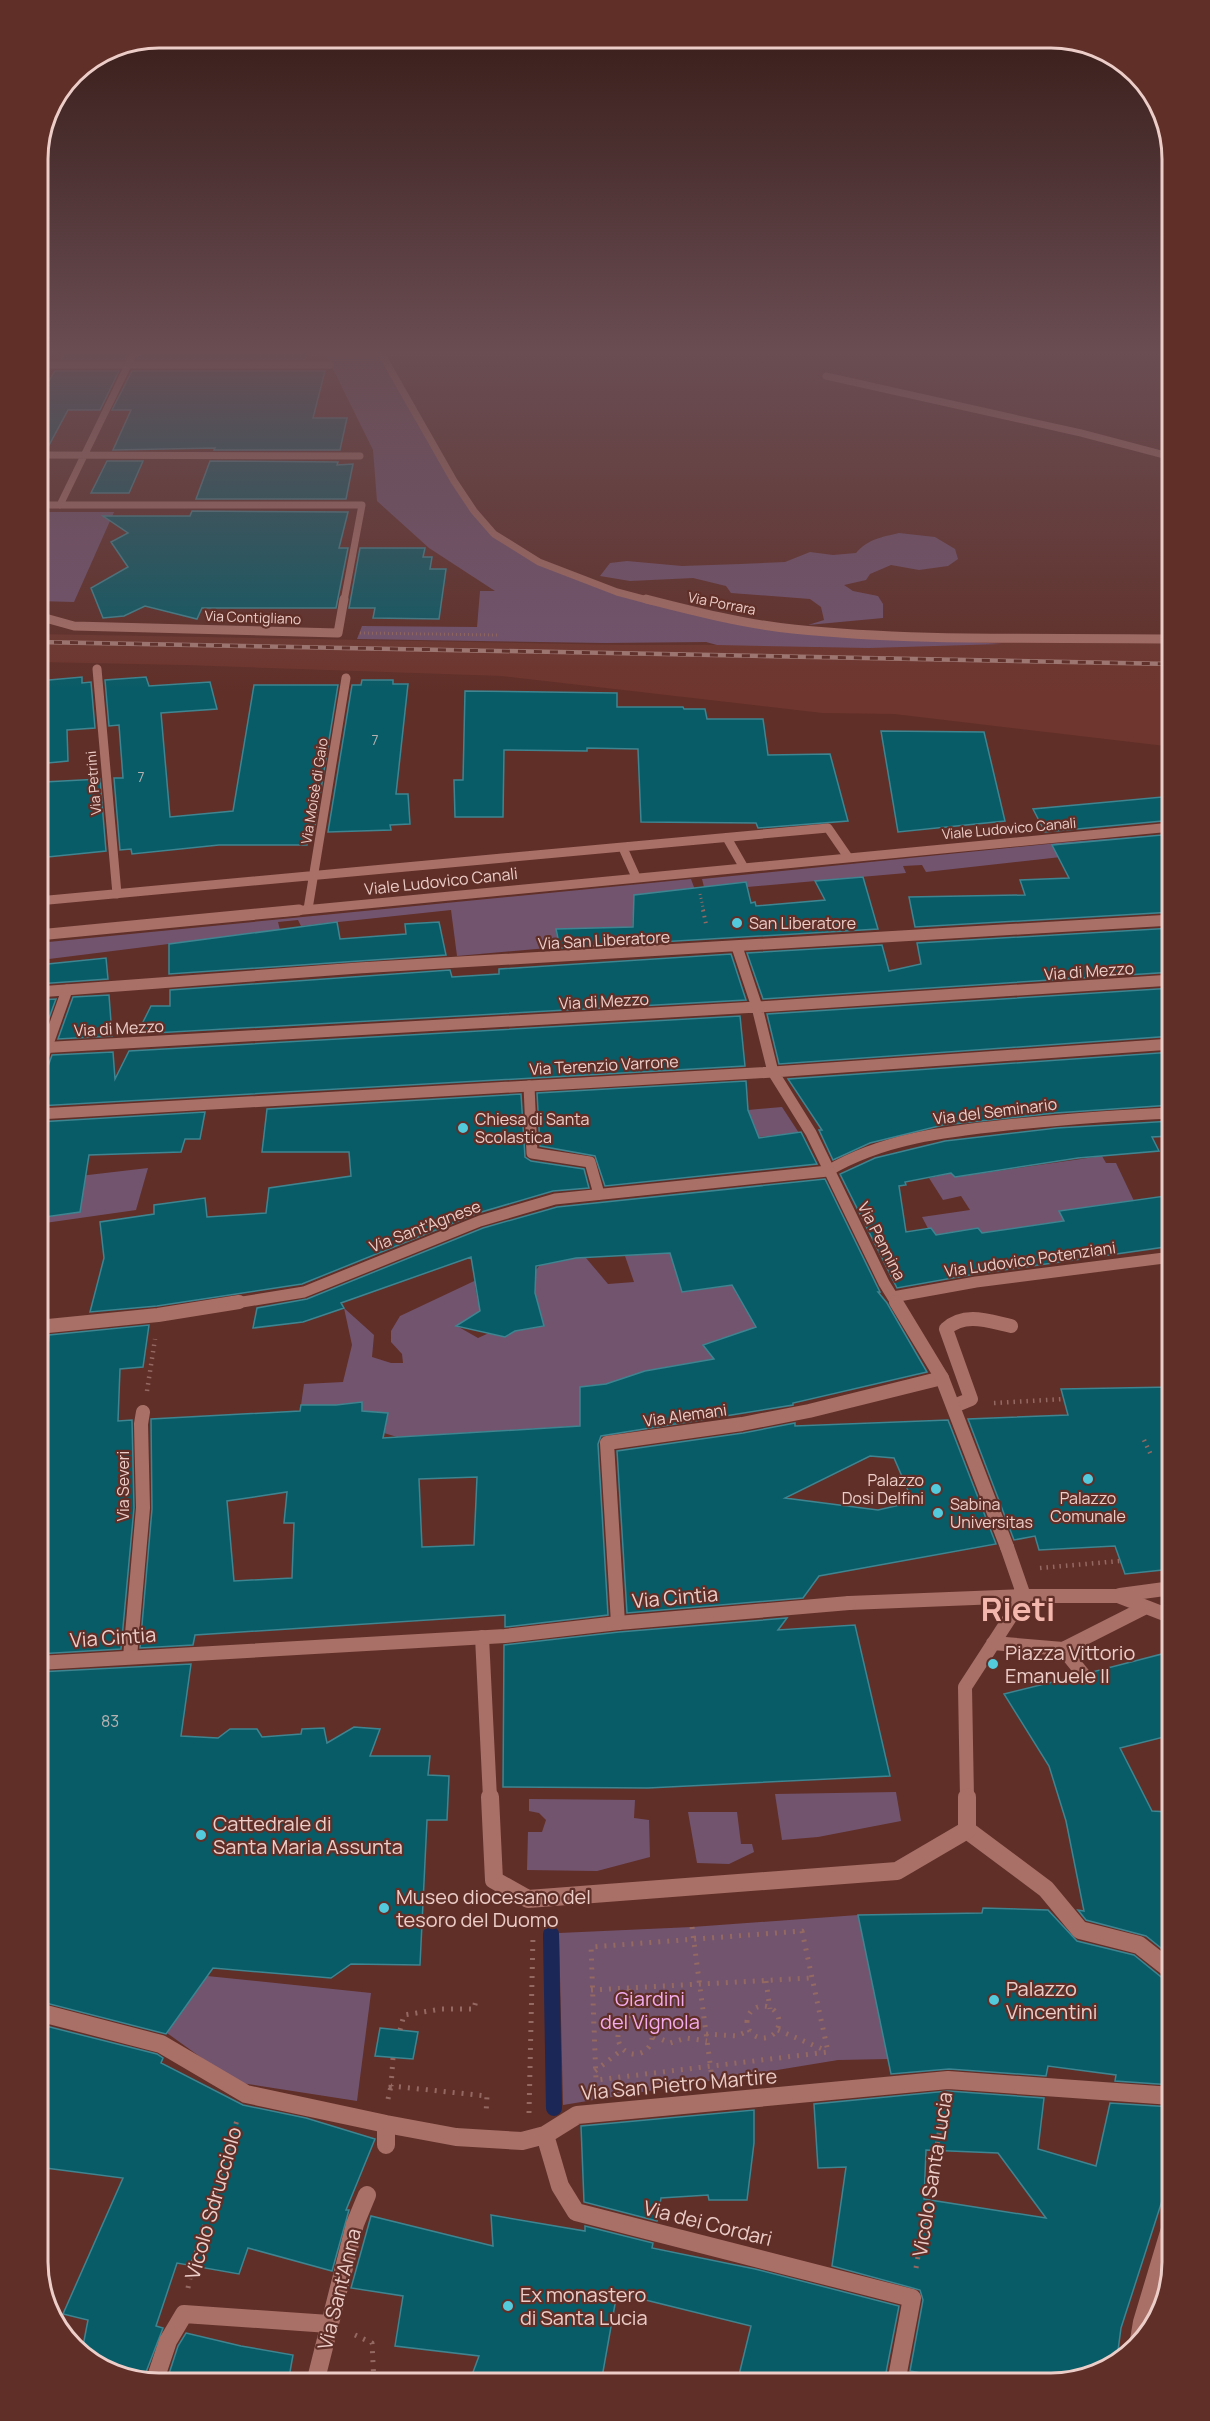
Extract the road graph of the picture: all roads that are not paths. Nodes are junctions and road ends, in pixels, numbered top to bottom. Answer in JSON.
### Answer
{"nodes":[{"id":1,"x":80,"y":466,"type":"edge"},
{"id":2,"x":445,"y":466,"type":"edge"},
{"id":3,"x":48,"y":505,"type":"edge"},
{"id":4,"x":60,"y":505,"type":"junction"},
{"id":5,"x":48,"y":619,"type":"edge"},
{"id":6,"x":1162,"y":639,"type":"edge"},
{"id":7,"x":97,"y":669,"type":"dead end"},
{"id":8,"x":346,"y":678,"type":"dead end"},
{"id":9,"x":1162,"y":828,"type":"edge"},
{"id":10,"x":727,"y":838,"type":"junction"},
{"id":11,"x":623,"y":848,"type":"junction"},
{"id":12,"x":848,"y":857,"type":"junction"},
{"id":13,"x":743,"y":866,"type":"junction"},
{"id":14,"x":314,"y":876,"type":"junction"},
{"id":15,"x":636,"y":877,"type":"junction"},
{"id":16,"x":117,"y":894,"type":"junction"},
{"id":17,"x":48,"y":901,"type":"edge"},
{"id":18,"x":309,"y":909,"type":"junction"},
{"id":19,"x":1162,"y":922,"type":"edge"},
{"id":20,"x":48,"y":934,"type":"edge"},
{"id":21,"x":737,"y":947,"type":"junction"},
{"id":22,"x":1162,"y":981,"type":"edge"},
{"id":23,"x":67,"y":990,"type":"junction"},
{"id":24,"x":48,"y":991,"type":"edge"},
{"id":25,"x":757,"y":1007,"type":"junction"},
{"id":26,"x":48,"y":1036,"type":"edge"},
{"id":27,"x":1162,"y":1045,"type":"edge"},
{"id":28,"x":48,"y":1048,"type":"edge"},
{"id":29,"x":773,"y":1072,"type":"junction"},
{"id":30,"x":529,"y":1086,"type":"junction"},
{"id":31,"x":48,"y":1113,"type":"edge"},
{"id":32,"x":1162,"y":1113,"type":"edge"},
{"id":33,"x":828,"y":1171,"type":"junction"},
{"id":34,"x":599,"y":1194,"type":"junction"},
{"id":35,"x":1162,"y":1258,"type":"edge"},
{"id":36,"x":893,"y":1297,"type":"junction"},
{"id":37,"x":48,"y":1326,"type":"edge"},
{"id":38,"x":1011,"y":1326,"type":"dead end"},
{"id":39,"x":942,"y":1378,"type":"junction"},
{"id":40,"x":954,"y":1406,"type":"junction"},
{"id":41,"x":143,"y":1412,"type":"road end"},
{"id":42,"x":1162,"y":1590,"type":"edge"},
{"id":43,"x":1024,"y":1596,"type":"junction"},
{"id":44,"x":1118,"y":1596,"type":"junction"},
{"id":45,"x":1146,"y":1607,"type":"junction"},
{"id":46,"x":1162,"y":1613,"type":"edge"},
{"id":47,"x":618,"y":1623,"type":"junction"},
{"id":48,"x":482,"y":1637,"type":"junction"},
{"id":49,"x":993,"y":1643,"type":"junction"},
{"id":50,"x":1063,"y":1649,"type":"junction"},
{"id":51,"x":130,"y":1657,"type":"junction"},
{"id":52,"x":48,"y":1662,"type":"edge"},
{"id":53,"x":1083,"y":1674,"type":"dead end"},
{"id":54,"x":967,"y":1830,"type":"junction"},
{"id":55,"x":1162,"y":1963,"type":"edge"},
{"id":56,"x":48,"y":2015,"type":"edge"},
{"id":57,"x":1162,"y":2095,"type":"edge"},
{"id":58,"x":386,"y":2124,"type":"junction"},
{"id":59,"x":545,"y":2135,"type":"junction"},
{"id":60,"x":386,"y":2145,"type":"dead end"},
{"id":61,"x":367,"y":2195,"type":"dead end"},
{"id":62,"x":1162,"y":2257,"type":"edge"},
{"id":63,"x":1142,"y":2325,"type":"edge"},
{"id":64,"x":338,"y":2329,"type":"junction"},
{"id":65,"x":157,"y":2373,"type":"edge"},
{"id":66,"x":319,"y":2373,"type":"edge"},
{"id":67,"x":898,"y":2373,"type":"edge"}],
"edges":[{"from":1,"to":4,"type":"street"},
{"from":2,"to":6,"type":"street","name":"Via Porrara"},
{"from":3,"to":4,"type":"street"},
{"from":4,"to":5,"type":"street","name":"Via Contigliano"},
{"from":7,"to":16,"type":"street","name":"Via Petrini"},
{"from":8,"to":14,"type":"street","name":"Via Moisè di Gaio"},
{"from":9,"to":12,"type":"street","name":"Viale Ludovico Canali"},
{"from":10,"to":11,"type":"street","name":"Viale Ludovico Canali"},
{"from":10,"to":12,"type":"street","name":"Viale Ludovico Canali"},
{"from":10,"to":13,"type":"street"},
{"from":11,"to":14,"type":"street","name":"Viale Ludovico Canali"},
{"from":11,"to":15,"type":"street"},
{"from":12,"to":13,"type":"street","name":"Viale Ludovico Canali"},
{"from":13,"to":15,"type":"street","name":"Viale Ludovico Canali"},
{"from":14,"to":16,"type":"street","name":"Viale Ludovico Canali"},
{"from":14,"to":18,"type":"street","name":"Via Moisè di Gaio"},
{"from":15,"to":18,"type":"street","name":"Viale Ludovico Canali"},
{"from":16,"to":17,"type":"street","name":"Viale Ludovico Canali"},
{"from":18,"to":20,"type":"street","name":"Viale Ludovico Canali"},
{"from":19,"to":21,"type":"street","name":"Via San Liberatore"},
{"from":21,"to":23,"type":"street","name":"Via San Liberatore"},
{"from":21,"to":25,"type":"street","name":"Via Pennina"},
{"from":22,"to":25,"type":"street","name":"Via di Mezzo"},
{"from":23,"to":24,"type":"street","name":"Via San Liberatore"},
{"from":23,"to":26,"type":"street"},
{"from":25,"to":28,"type":"street","name":"Via di Mezzo"},
{"from":25,"to":29,"type":"street","name":"Via Pennina"},
{"from":27,"to":29,"type":"street","name":"Via Terenzio Varrone"},
{"from":29,"to":30,"type":"street","name":"Via Terenzio Varrone"},
{"from":29,"to":33,"type":"street","name":"Via Pennina"},
{"from":30,"to":31,"type":"street","name":"Via Terenzio Varrone"},
{"from":30,"to":34,"type":"street"},
{"from":32,"to":33,"type":"street","name":"Via del Seminario"},
{"from":33,"to":34,"type":"street","name":"Via Sant'Agnese"},
{"from":33,"to":36,"type":"street","name":"Via Pennina"},
{"from":34,"to":37,"type":"street","name":"Via Sant'Agnese"},
{"from":35,"to":36,"type":"street","name":"Via Ludovico Potenziani"},
{"from":36,"to":39,"type":"street","name":"Via Pennina"},
{"from":38,"to":40,"type":"street"},
{"from":39,"to":40,"type":"street","name":"Via Pennina"},
{"from":39,"to":47,"type":"street","name":"Via Alemani"},
{"from":40,"to":43,"type":"street","name":"Via Pennina"},
{"from":41,"to":51,"type":"street","name":"Via Severi"},
{"from":42,"to":44,"type":"street"},
{"from":43,"to":44,"type":"street","name":"Via Cintia"},
{"from":43,"to":47,"type":"street","name":"Via Cintia"},
{"from":43,"to":49,"type":"street"},
{"from":44,"to":45,"type":"street"},
{"from":45,"to":46,"type":"street"},
{"from":45,"to":50,"type":"street"},
{"from":47,"to":48,"type":"street","name":"Via Cintia"},
{"from":48,"to":51,"type":"street","name":"Via Cintia"},
{"from":48,"to":54,"type":"street"},
{"from":49,"to":50,"type":"street"},
{"from":49,"to":54,"type":"street"},
{"from":50,"to":53,"type":"street"},
{"from":51,"to":52,"type":"street","name":"Via Cintia"},
{"from":54,"to":55,"type":"street"},
{"from":56,"to":58,"type":"street","name":"Via San Pietro Martire"},
{"from":57,"to":59,"type":"street","name":"Via San Pietro Martire"},
{"from":58,"to":59,"type":"street","name":"Via San Pietro Martire"},
{"from":58,"to":60,"type":"street"},
{"from":59,"to":67,"type":"street","name":"Via dei Cordari"},
{"from":61,"to":64,"type":"street","name":"Via Sant'Anna"},
{"from":62,"to":63,"type":"street"},
{"from":64,"to":65,"type":"street"},
{"from":64,"to":66,"type":"street","name":"Via Sant'Anna"}]}
